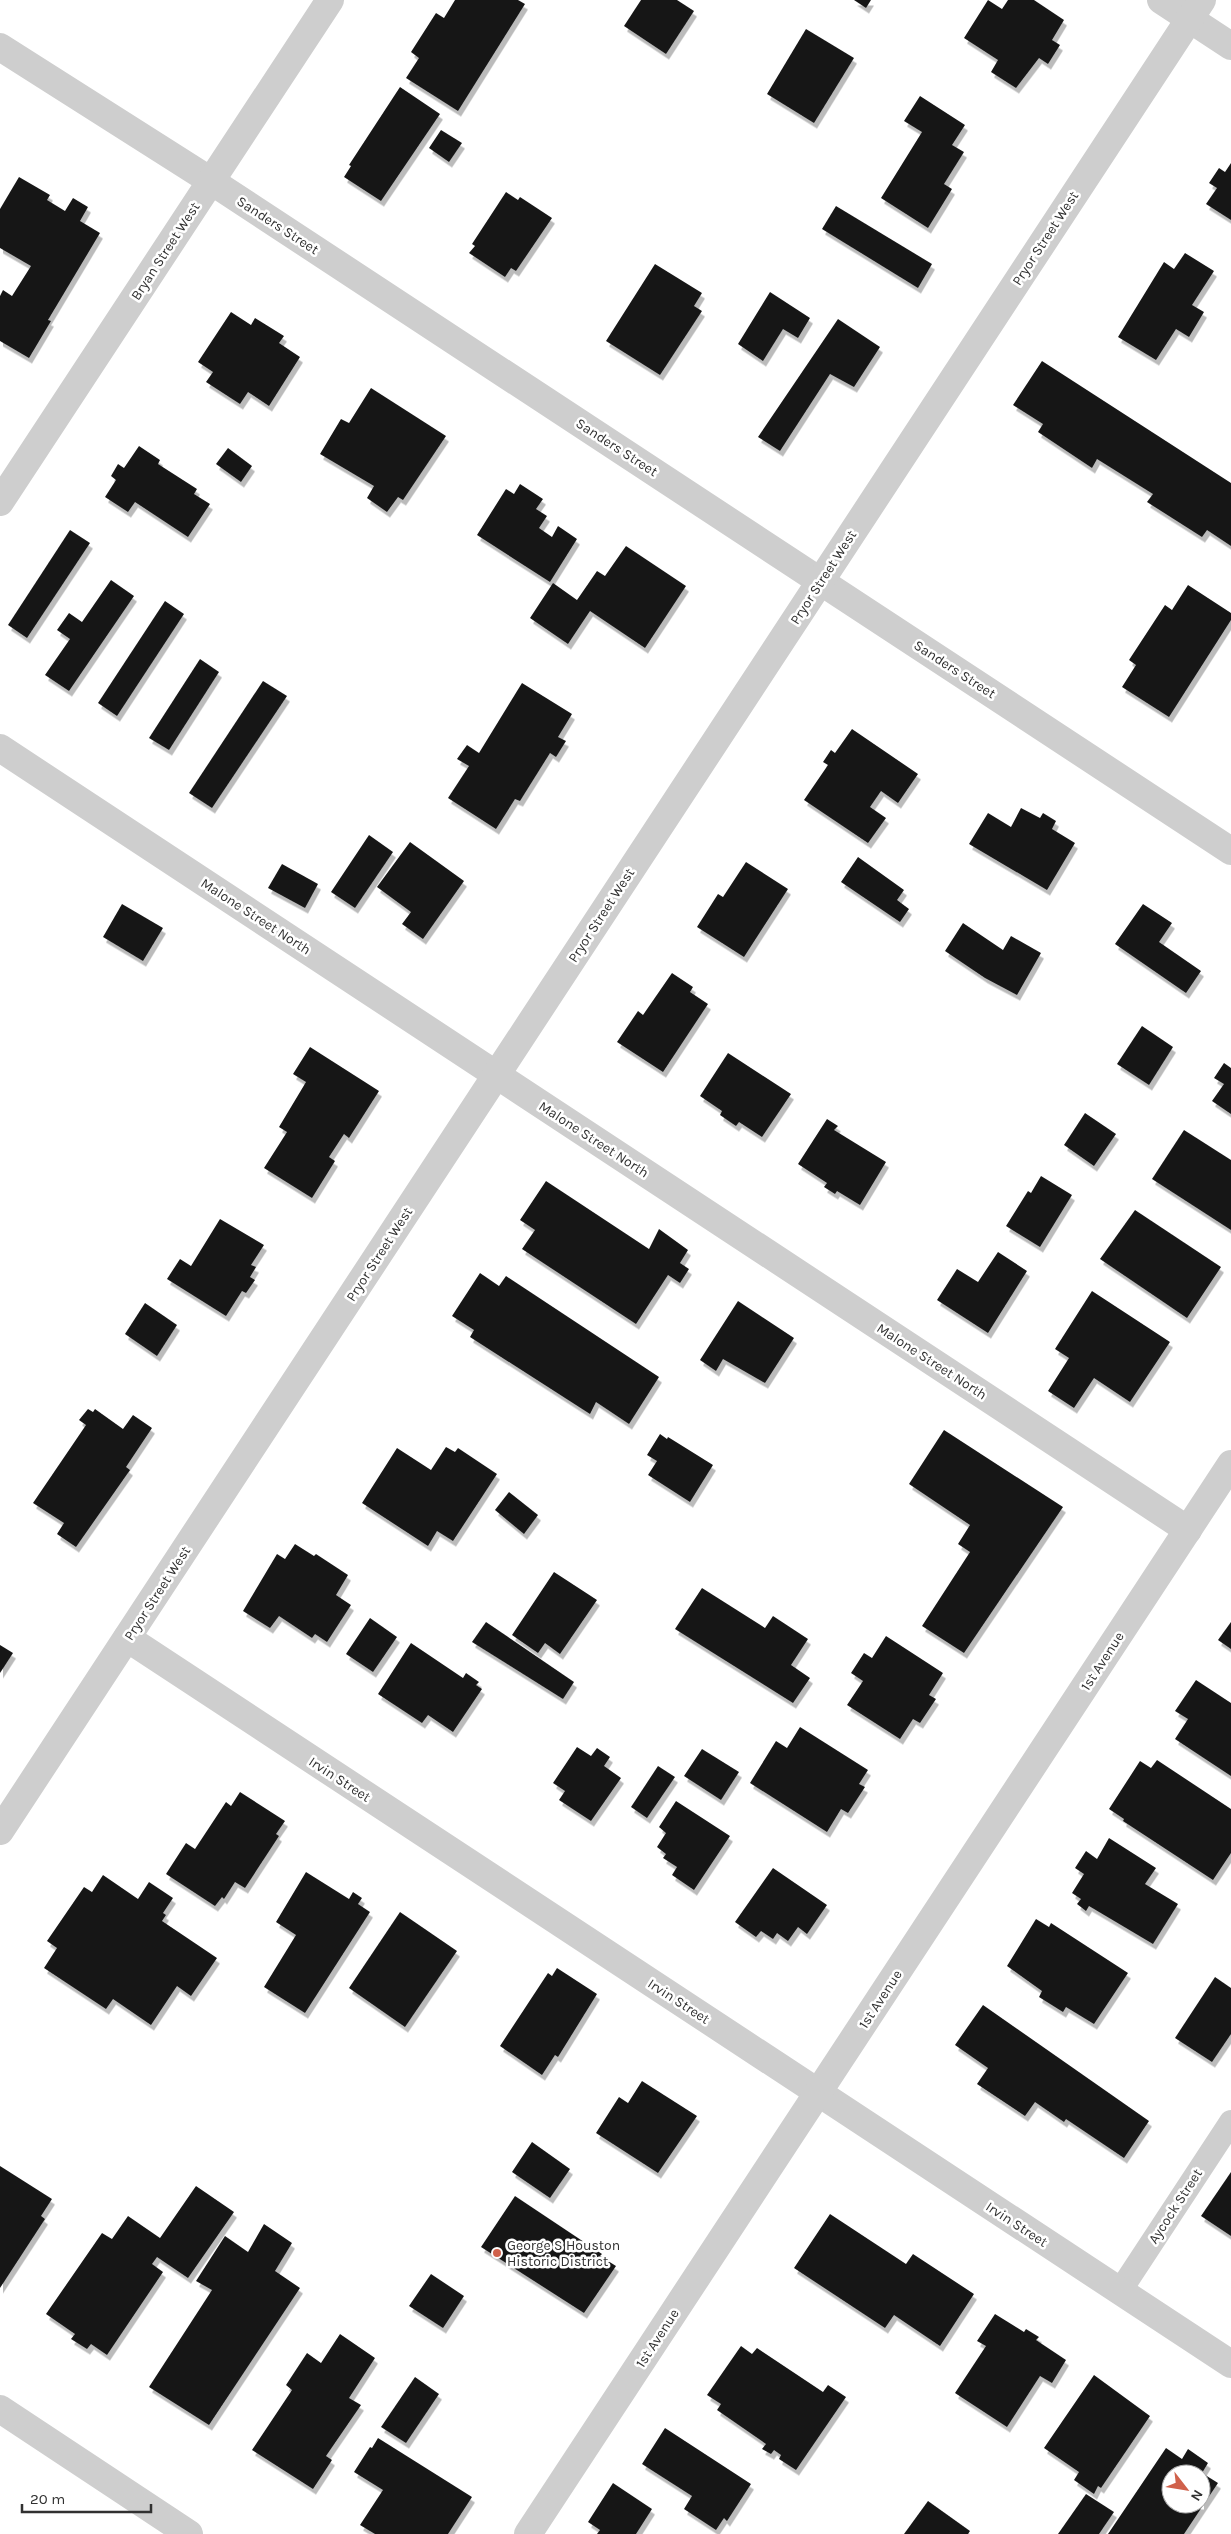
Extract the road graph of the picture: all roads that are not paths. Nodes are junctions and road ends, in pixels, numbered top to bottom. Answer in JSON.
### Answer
{"nodes":[{"id":1,"x":330,"y":0,"type":"edge"},
{"id":2,"x":1161,"y":0,"type":"edge"},
{"id":3,"x":1196,"y":9,"type":"edge"},
{"id":4,"x":1231,"y":46,"type":"edge"},
{"id":5,"x":0,"y":47,"type":"edge"},
{"id":6,"x":211,"y":180,"type":"junction"},
{"id":7,"x":0,"y":502,"type":"edge"},
{"id":8,"x":820,"y":581,"type":"junction"},
{"id":9,"x":0,"y":748,"type":"edge"},
{"id":10,"x":1231,"y":851,"type":"edge"},
{"id":11,"x":496,"y":1075,"type":"junction"},
{"id":12,"x":1231,"y":1464,"type":"edge"},
{"id":13,"x":1188,"y":1530,"type":"junction"},
{"id":14,"x":127,"y":1638,"type":"junction"},
{"id":15,"x":0,"y":1831,"type":"edge"},
{"id":16,"x":818,"y":2093,"type":"junction"},
{"id":17,"x":1231,"y":2122,"type":"edge"},
{"id":18,"x":1120,"y":2291,"type":"junction"},
{"id":19,"x":1231,"y":2364,"type":"edge"},
{"id":20,"x":0,"y":2409,"type":"edge"},
{"id":21,"x":189,"y":2534,"type":"edge"},
{"id":22,"x":528,"y":2534,"type":"edge"}],
"edges":[{"from":1,"to":6,"type":"street","name":"Bryan Street West"},
{"from":2,"to":3,"type":"street"},
{"from":3,"to":4,"type":"street"},
{"from":3,"to":8,"type":"street","name":"Pryor Street West"},
{"from":5,"to":6,"type":"street","name":"Sanders Street"},
{"from":6,"to":7,"type":"street","name":"Bryan Street West"},
{"from":6,"to":8,"type":"street","name":"Sanders Street"},
{"from":8,"to":10,"type":"street","name":"Sanders Street"},
{"from":8,"to":11,"type":"street","name":"Pryor Street West"},
{"from":9,"to":11,"type":"street","name":"Malone Street North"},
{"from":11,"to":13,"type":"street","name":"Malone Street North"},
{"from":11,"to":14,"type":"street","name":"Pryor Street West"},
{"from":12,"to":13,"type":"street","name":"1st Avenue"},
{"from":13,"to":16,"type":"street","name":"1st Avenue"},
{"from":14,"to":15,"type":"street","name":"Pryor Street West"},
{"from":14,"to":16,"type":"street","name":"Irvin Street"},
{"from":16,"to":18,"type":"street","name":"Irvin Street"},
{"from":16,"to":22,"type":"street","name":"1st Avenue"},
{"from":17,"to":18,"type":"lane","name":"Aycock Street"},
{"from":18,"to":19,"type":"street","name":"Irvin Street"},
{"from":20,"to":21,"type":"street"}]}
